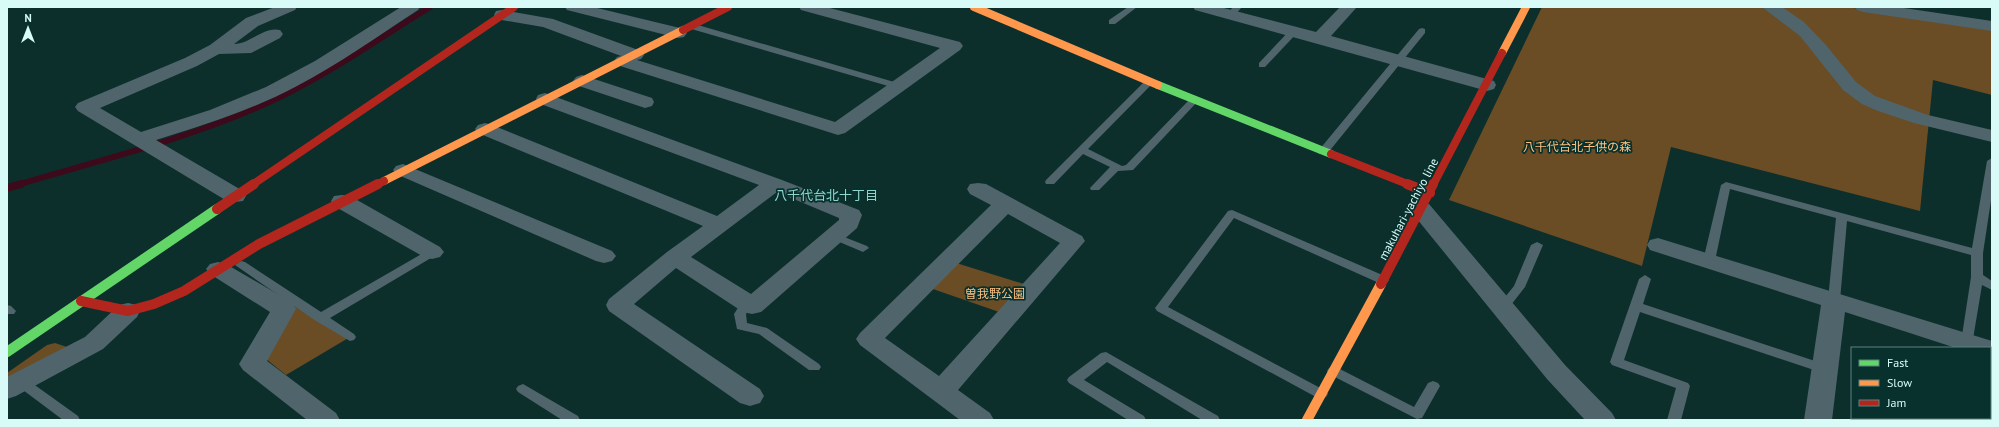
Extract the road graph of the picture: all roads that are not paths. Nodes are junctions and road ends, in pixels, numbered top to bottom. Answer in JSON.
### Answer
{"nodes":[{"id":1,"x":289,"y":7,"type":"edge"},
{"id":2,"x":412,"y":7,"type":"edge"},
{"id":3,"x":568,"y":7,"type":"edge"},
{"id":4,"x":573,"y":7,"type":"edge"},
{"id":5,"x":728,"y":7,"type":"edge"},
{"id":6,"x":807,"y":7,"type":"edge"},
{"id":7,"x":974,"y":7,"type":"edge"},
{"id":8,"x":1132,"y":7,"type":"edge"},
{"id":9,"x":1200,"y":7,"type":"edge"},
{"id":10,"x":1349,"y":7,"type":"edge"},
{"id":11,"x":1526,"y":7,"type":"edge"},
{"id":12,"x":1770,"y":7,"type":"edge"},
{"id":13,"x":1863,"y":7,"type":"edge"},
{"id":14,"x":508,"y":11,"type":"edge"},
{"id":15,"x":1234,"y":11,"type":"edge"},
{"id":16,"x":540,"y":22,"type":"junction"},
{"id":17,"x":1112,"y":22,"type":"dead end"},
{"id":18,"x":1992,"y":26,"type":"edge"},
{"id":19,"x":685,"y":30,"type":"junction"},
{"id":20,"x":1294,"y":31,"type":"junction"},
{"id":21,"x":1422,"y":31,"type":"dead end"},
{"id":22,"x":274,"y":34,"type":"dead end"},
{"id":23,"x":1319,"y":38,"type":"junction"},
{"id":24,"x":216,"y":48,"type":"junction"},
{"id":25,"x":629,"y":58,"type":"junction"},
{"id":26,"x":1397,"y":60,"type":"junction"},
{"id":27,"x":1262,"y":65,"type":"dead end"},
{"id":28,"x":582,"y":81,"type":"junction"},
{"id":29,"x":1149,"y":82,"type":"junction"},
{"id":30,"x":1487,"y":85,"type":"junction"},
{"id":31,"x":898,"y":86,"type":"junction"},
{"id":32,"x":545,"y":99,"type":"junction"},
{"id":33,"x":1194,"y":100,"type":"junction"},
{"id":34,"x":644,"y":102,"type":"dead end"},
{"id":35,"x":485,"y":129,"type":"junction"},
{"id":36,"x":1992,"y":136,"type":"edge"},
{"id":37,"x":147,"y":143,"type":"junction"},
{"id":38,"x":1082,"y":150,"type":"junction"},
{"id":39,"x":1323,"y":152,"type":"junction"},
{"id":40,"x":1992,"y":161,"type":"edge"},
{"id":41,"x":1116,"y":167,"type":"junction"},
{"id":42,"x":403,"y":170,"type":"junction"},
{"id":43,"x":1050,"y":182,"type":"dead end"},
{"id":44,"x":775,"y":184,"type":"junction"},
{"id":45,"x":1095,"y":188,"type":"dead end"},
{"id":46,"x":978,"y":189,"type":"dead end"},
{"id":47,"x":235,"y":196,"type":"junction"},
{"id":48,"x":342,"y":201,"type":"junction"},
{"id":49,"x":1426,"y":201,"type":"junction"},
{"id":50,"x":1005,"y":204,"type":"junction"},
{"id":51,"x":1842,"y":217,"type":"junction"},
{"id":52,"x":719,"y":225,"type":"junction"},
{"id":53,"x":834,"y":236,"type":"junction"},
{"id":54,"x":1537,"y":245,"type":"dead end"},
{"id":55,"x":1658,"y":245,"type":"dead end"},
{"id":56,"x":863,"y":248,"type":"dead end"},
{"id":57,"x":432,"y":252,"type":"joint"},
{"id":58,"x":1977,"y":253,"type":"junction"},
{"id":59,"x":604,"y":256,"type":"dead end"},
{"id":60,"x":676,"y":257,"type":"junction"},
{"id":61,"x":1709,"y":261,"type":"junction"},
{"id":62,"x":229,"y":267,"type":"junction"},
{"id":63,"x":1977,"y":278,"type":"junction"},
{"id":64,"x":1383,"y":280,"type":"junction"},
{"id":65,"x":1645,"y":280,"type":"dead end"},
{"id":66,"x":1992,"y":286,"type":"edge"},
{"id":67,"x":1834,"y":300,"type":"junction"},
{"id":68,"x":81,"y":301,"type":"junction"},
{"id":69,"x":747,"y":303,"type":"junction"},
{"id":70,"x":1636,"y":306,"type":"junction"},
{"id":71,"x":1503,"y":307,"type":"junction"},
{"id":72,"x":128,"y":311,"type":"junction"},
{"id":73,"x":320,"y":318,"type":"junction"},
{"id":74,"x":350,"y":337,"type":"dead end"},
{"id":75,"x":1984,"y":347,"type":"edge"},
{"id":76,"x":7,"y":352,"type":"edge"},
{"id":77,"x":814,"y":367,"type":"dead end"},
{"id":78,"x":1826,"y":369,"type":"junction"},
{"id":79,"x":1334,"y":371,"type":"junction"},
{"id":80,"x":14,"y":385,"type":"edge"},
{"id":81,"x":1433,"y":386,"type":"dead end"},
{"id":82,"x":523,"y":389,"type":"dead end"},
{"id":83,"x":941,"y":391,"type":"junction"},
{"id":84,"x":1321,"y":394,"type":"junction"},
{"id":85,"x":750,"y":396,"type":"dead end"},
{"id":86,"x":73,"y":420,"type":"edge"},
{"id":87,"x":326,"y":420,"type":"edge"},
{"id":88,"x":573,"y":420,"type":"edge"},
{"id":89,"x":980,"y":420,"type":"edge"},
{"id":90,"x":1139,"y":420,"type":"edge"},
{"id":91,"x":1212,"y":420,"type":"edge"},
{"id":92,"x":1307,"y":420,"type":"edge"},
{"id":93,"x":1602,"y":420,"type":"edge"},
{"id":94,"x":1674,"y":420,"type":"edge"},
{"id":95,"x":1818,"y":420,"type":"edge"}],
"edges":[{"from":1,"to":24,"type":"street"},
{"from":2,"to":37,"type":"street"},
{"from":3,"to":16,"type":"street"},
{"from":4,"to":19,"type":"street"},
{"from":5,"to":19,"type":"street"},
{"from":6,"to":31,"type":"street"},
{"from":7,"to":29,"type":"street"},
{"from":8,"to":17,"type":"lane"},
{"from":9,"to":15,"type":"street"},
{"from":10,"to":23,"type":"street"},
{"from":11,"to":30,"type":"street","name":"makuhari-yachiyo line"},
{"from":12,"to":36,"type":"street"},
{"from":13,"to":18,"type":"street"},
{"from":14,"to":16,"type":"street"},
{"from":14,"to":47,"type":"street"},
{"from":15,"to":20,"type":"street"},
{"from":16,"to":25,"type":"street"},
{"from":19,"to":25,"type":"street"},
{"from":19,"to":31,"type":"lane"},
{"from":20,"to":23,"type":"street"},
{"from":20,"to":27,"type":"lane"},
{"from":21,"to":26,"type":"lane"},
{"from":22,"to":24,"type":"street"},
{"from":23,"to":26,"type":"street"},
{"from":24,"to":37,"type":"street"},
{"from":25,"to":28,"type":"street"},
{"from":25,"to":31,"type":"street"},
{"from":26,"to":30,"type":"street"},
{"from":26,"to":39,"type":"lane"},
{"from":28,"to":32,"type":"street"},
{"from":28,"to":34,"type":"street"},
{"from":29,"to":33,"type":"street"},
{"from":29,"to":38,"type":"lane"},
{"from":30,"to":49,"type":"street","name":"makuhari-yachiyo line"},
{"from":32,"to":35,"type":"street"},
{"from":32,"to":44,"type":"street"},
{"from":33,"to":39,"type":"street"},
{"from":33,"to":41,"type":"lane"},
{"from":35,"to":42,"type":"street"},
{"from":35,"to":52,"type":"street"},
{"from":37,"to":47,"type":"street"},
{"from":38,"to":41,"type":"lane"},
{"from":38,"to":43,"type":"lane"},
{"from":39,"to":49,"type":"street"},
{"from":40,"to":58,"type":"lane"},
{"from":41,"to":45,"type":"lane"},
{"from":42,"to":48,"type":"street"},
{"from":42,"to":59,"type":"street"},
{"from":44,"to":52,"type":"street"},
{"from":44,"to":53,"type":"street"},
{"from":46,"to":50,"type":"street"},
{"from":47,"to":68,"type":"street"},
{"from":48,"to":57,"type":"street"},
{"from":48,"to":62,"type":"street"},
{"from":49,"to":64,"type":"street","name":"makuhari-yachiyo line"},
{"from":49,"to":71,"type":"street"},
{"from":50,"to":83,"type":"street"},
{"from":50,"to":83,"type":"street"},
{"from":51,"to":58,"type":"lane"},
{"from":51,"to":61,"type":"lane"},
{"from":51,"to":67,"type":"lane"},
{"from":52,"to":60,"type":"street"},
{"from":53,"to":56,"type":"lane"},
{"from":53,"to":69,"type":"street"},
{"from":54,"to":71,"type":"lane"},
{"from":55,"to":61,"type":"street"},
{"from":57,"to":73,"type":"lane"},
{"from":58,"to":63,"type":"lane"},
{"from":60,"to":69,"type":"street"},
{"from":60,"to":85,"type":"street"},
{"from":61,"to":67,"type":"street"},
{"from":62,"to":72,"type":"street"},
{"from":62,"to":73,"type":"lane"},
{"from":62,"to":87,"type":"street"},
{"from":63,"to":66,"type":"lane"},
{"from":63,"to":75,"type":"lane"},
{"from":64,"to":79,"type":"street","name":"makuhari-yachiyo line"},
{"from":64,"to":84,"type":"lane"},
{"from":65,"to":70,"type":"lane"},
{"from":67,"to":75,"type":"street"},
{"from":67,"to":78,"type":"street"},
{"from":68,"to":72,"type":"street"},
{"from":68,"to":76,"type":"street"},
{"from":69,"to":77,"type":"lane"},
{"from":70,"to":78,"type":"lane"},
{"from":70,"to":94,"type":"lane"},
{"from":71,"to":93,"type":"street"},
{"from":72,"to":80,"type":"street"},
{"from":73,"to":74,"type":"lane"},
{"from":78,"to":95,"type":"street"},
{"from":79,"to":81,"type":"lane"},
{"from":79,"to":84,"type":"street","name":"makuhari-yachiyo line"},
{"from":80,"to":86,"type":"lane"},
{"from":82,"to":88,"type":"lane"},
{"from":83,"to":89,"type":"street"},
{"from":84,"to":92,"type":"street","name":"makuhari-yachiyo line"},
{"from":90,"to":91,"type":"lane"}]}
